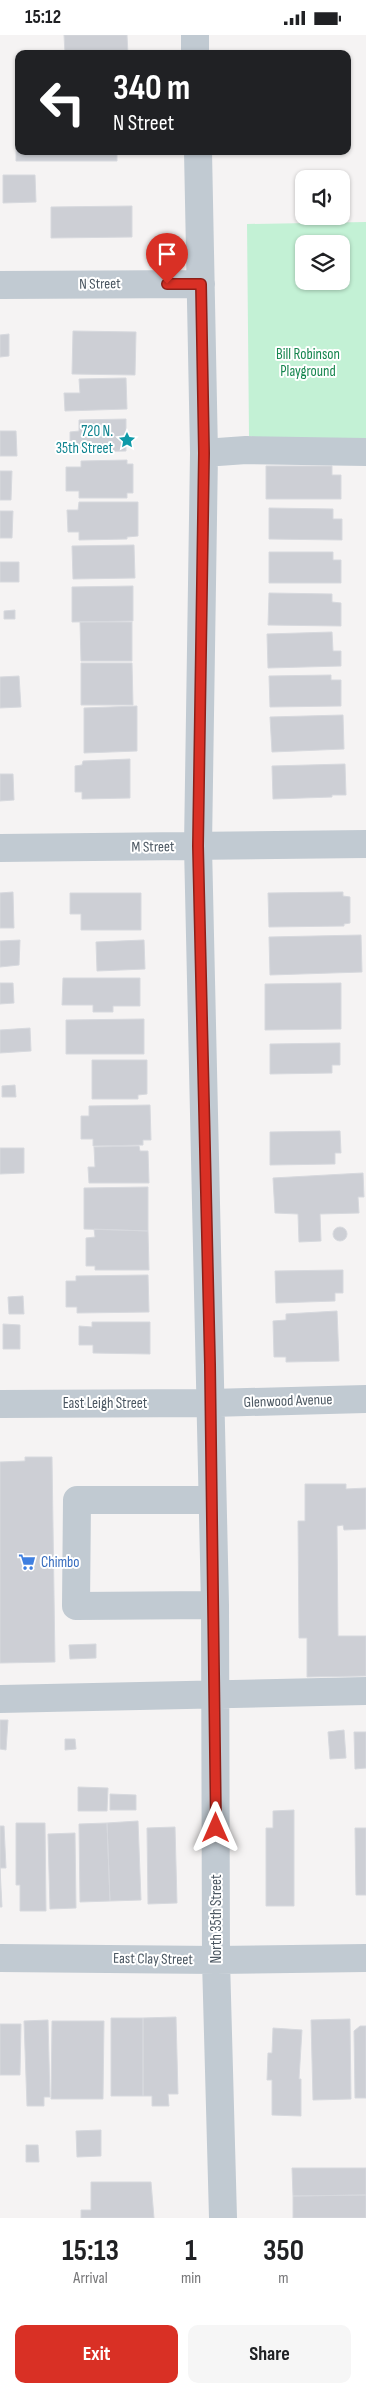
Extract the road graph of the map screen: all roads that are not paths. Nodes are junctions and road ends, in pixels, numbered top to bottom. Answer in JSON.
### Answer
{"nodes":[{"id":1,"x":195,"y":35,"type":"edge"},
{"id":2,"x":196,"y":50,"type":"edge"},
{"id":3,"x":198,"y":155,"type":"edge"},
{"id":4,"x":201,"y":284,"type":"junction"},
{"id":5,"x":0,"y":285,"type":"edge"},
{"id":6,"x":366,"y":452,"type":"edge"},
{"id":7,"x":204,"y":453,"type":"junction"},
{"id":8,"x":366,"y":844,"type":"edge"},
{"id":9,"x":198,"y":846,"type":"junction"},
{"id":10,"x":0,"y":848,"type":"edge"},
{"id":11,"x":366,"y":1399,"type":"edge"},
{"id":12,"x":211,"y":1403,"type":"junction"},
{"id":13,"x":0,"y":1404,"type":"edge"},
{"id":14,"x":212,"y":1500,"type":"junction"},
{"id":15,"x":215,"y":1605,"type":"junction"},
{"id":16,"x":366,"y":1691,"type":"edge"},
{"id":17,"x":216,"y":1694,"type":"junction"},
{"id":18,"x":0,"y":1699,"type":"edge"},
{"id":19,"x":0,"y":1958,"type":"edge"},
{"id":20,"x":366,"y":1958,"type":"edge"},
{"id":21,"x":216,"y":1960,"type":"junction"},
{"id":22,"x":222,"y":2218,"type":"edge"}],
"edges":[{"from":1,"to":2,"type":"street"},
{"from":3,"to":4,"type":"street","name":"North 35th Street"},
{"from":4,"to":5,"type":"street","name":"N Street"},
{"from":4,"to":7,"type":"street","name":"North 35th Street"},
{"from":6,"to":7,"type":"street"},
{"from":7,"to":9,"type":"street","name":"North 35th Street"},
{"from":8,"to":9,"type":"street","name":"M Street"},
{"from":9,"to":10,"type":"street","name":"M Street"},
{"from":9,"to":12,"type":"street","name":"North 35th Street"},
{"from":11,"to":12,"type":"street","name":"Glenwood Avenue"},
{"from":12,"to":13,"type":"street","name":"East Leigh Street"},
{"from":12,"to":14,"type":"street","name":"North 35th Street"},
{"from":14,"to":15,"type":"street","name":"North 35th Street"},
{"from":14,"to":15,"type":"street"},
{"from":15,"to":17,"type":"street","name":"North 35th Street"},
{"from":16,"to":17,"type":"street"},
{"from":17,"to":18,"type":"street"},
{"from":17,"to":21,"type":"street","name":"North 35th Street"},
{"from":19,"to":21,"type":"street","name":"East Clay Street"},
{"from":20,"to":21,"type":"street","name":"East Clay Street"},
{"from":21,"to":22,"type":"street","name":"North 35th Street"}]}
